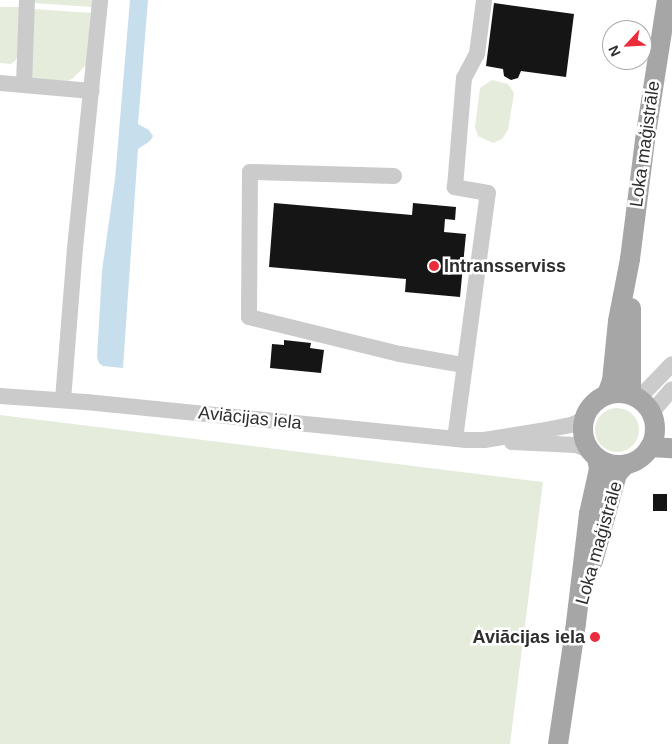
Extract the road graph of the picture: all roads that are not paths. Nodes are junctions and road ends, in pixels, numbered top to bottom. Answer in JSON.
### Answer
{"nodes":[{"id":1,"x":27,"y":0,"type":"edge"},
{"id":2,"x":100,"y":0,"type":"edge"},
{"id":3,"x":484,"y":0,"type":"edge"},
{"id":4,"x":667,"y":0,"type":"edge"},
{"id":5,"x":0,"y":83,"type":"edge"},
{"id":6,"x":24,"y":85,"type":"junction"},
{"id":7,"x":92,"y":91,"type":"junction"},
{"id":8,"x":394,"y":176,"type":"dead end"},
{"id":9,"x":630,"y":259,"type":"junction"},
{"id":10,"x":464,"y":364,"type":"junction"},
{"id":11,"x":672,"y":364,"type":"edge"},
{"id":12,"x":672,"y":389,"type":"edge"},
{"id":13,"x":607,"y":394,"type":"junction"},
{"id":14,"x":0,"y":396,"type":"edge"},
{"id":15,"x":63,"y":400,"type":"junction"},
{"id":16,"x":650,"y":411,"type":"edge"},
{"id":17,"x":584,"y":420,"type":"junction"},
{"id":18,"x":455,"y":439,"type":"junction"},
{"id":19,"x":484,"y":440,"type":"junction"},
{"id":20,"x":650,"y":447,"type":"junction"},
{"id":21,"x":672,"y":448,"type":"edge"},
{"id":22,"x":594,"y":454,"type":"junction"},
{"id":23,"x":626,"y":464,"type":"junction"},
{"id":24,"x":576,"y":623,"type":"junction"},
{"id":25,"x":558,"y":744,"type":"edge"}],
"edges":[{"from":1,"to":6,"type":"street"},
{"from":2,"to":7,"type":"street"},
{"from":3,"to":10,"type":"street"},
{"from":4,"to":9,"type":"main road","name":"Loka maģistrāle"},
{"from":5,"to":6,"type":"street"},
{"from":6,"to":7,"type":"street"},
{"from":7,"to":15,"type":"street"},
{"from":8,"to":10,"type":"street"},
{"from":9,"to":13,"type":"main road","name":"Loka maģistrāle"},
{"from":9,"to":16,"type":"main road","name":"Loka maģistrāle"},
{"from":10,"to":18,"type":"street"},
{"from":11,"to":16,"type":"street"},
{"from":12,"to":16,"type":"street"},
{"from":13,"to":16,"type":"main road"},
{"from":13,"to":17,"type":"main road"},
{"from":14,"to":15,"type":"street","name":"Aviācijas iela"},
{"from":15,"to":18,"type":"street","name":"Aviācijas iela"},
{"from":16,"to":20,"type":"main road"},
{"from":17,"to":19,"type":"street","name":"Aviācijas iela"},
{"from":17,"to":22,"type":"main road"},
{"from":18,"to":19,"type":"street","name":"Aviācijas iela"},
{"from":19,"to":22,"type":"street"},
{"from":20,"to":21,"type":"main road"},
{"from":20,"to":23,"type":"main road"},
{"from":22,"to":23,"type":"main road"},
{"from":22,"to":24,"type":"main road","name":"Loka maģistrāle"},
{"from":23,"to":24,"type":"main road","name":"Loka maģistrāle"},
{"from":24,"to":25,"type":"main road","name":"Loka maģistrāle"}]}
